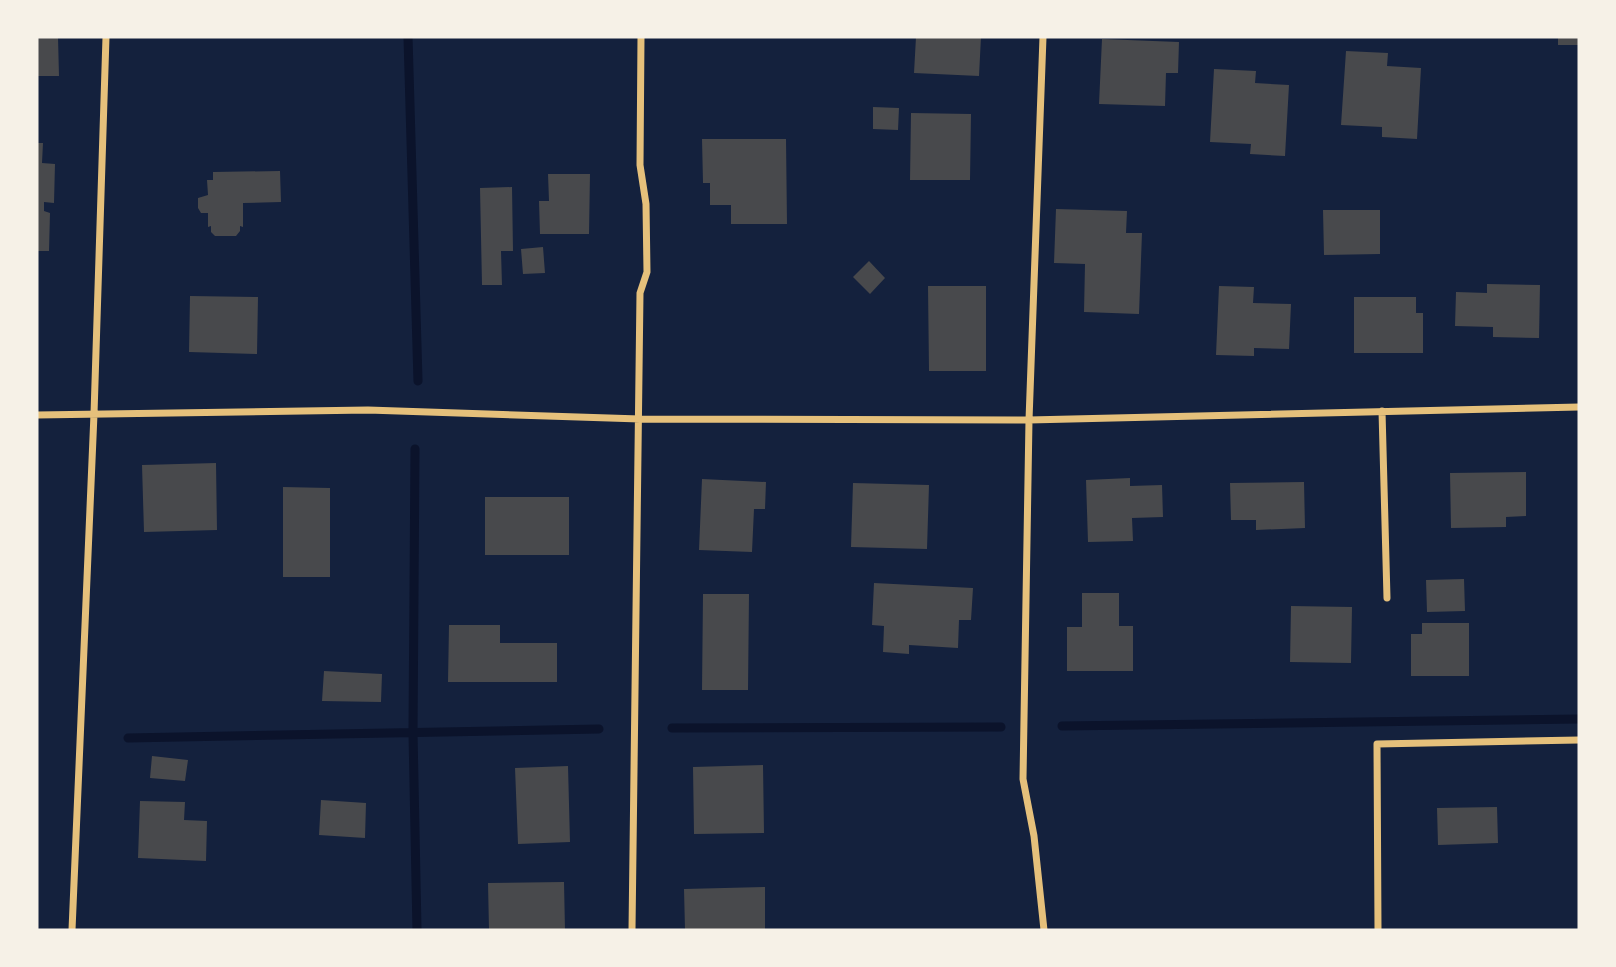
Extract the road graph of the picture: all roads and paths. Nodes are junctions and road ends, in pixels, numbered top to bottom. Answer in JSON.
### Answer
{"nodes":[{"id":1,"x":106,"y":37,"type":"edge"},
{"id":2,"x":641,"y":37,"type":"edge"},
{"id":3,"x":1043,"y":37,"type":"edge"},
{"id":4,"x":1579,"y":407,"type":"edge"},
{"id":5,"x":1382,"y":411,"type":"junction"},
{"id":6,"x":94,"y":414,"type":"junction"},
{"id":7,"x":37,"y":415,"type":"edge"},
{"id":8,"x":640,"y":419,"type":"junction"},
{"id":9,"x":1029,"y":420,"type":"junction"},
{"id":10,"x":1387,"y":598,"type":"dead end"},
{"id":11,"x":1579,"y":740,"type":"edge"},
{"id":12,"x":72,"y":930,"type":"edge"},
{"id":13,"x":632,"y":930,"type":"edge"},
{"id":14,"x":1044,"y":930,"type":"edge"},
{"id":15,"x":1378,"y":930,"type":"edge"}],
"edges":[{"from":1,"to":6,"type":"street"},
{"from":2,"to":8,"type":"street"},
{"from":3,"to":9,"type":"street"},
{"from":4,"to":5,"type":"street"},
{"from":5,"to":9,"type":"street"},
{"from":5,"to":10,"type":"street"},
{"from":6,"to":7,"type":"street"},
{"from":6,"to":8,"type":"street"},
{"from":6,"to":12,"type":"street"},
{"from":8,"to":9,"type":"street"},
{"from":8,"to":13,"type":"street"},
{"from":9,"to":14,"type":"street"},
{"from":11,"to":15,"type":"street"}]}
